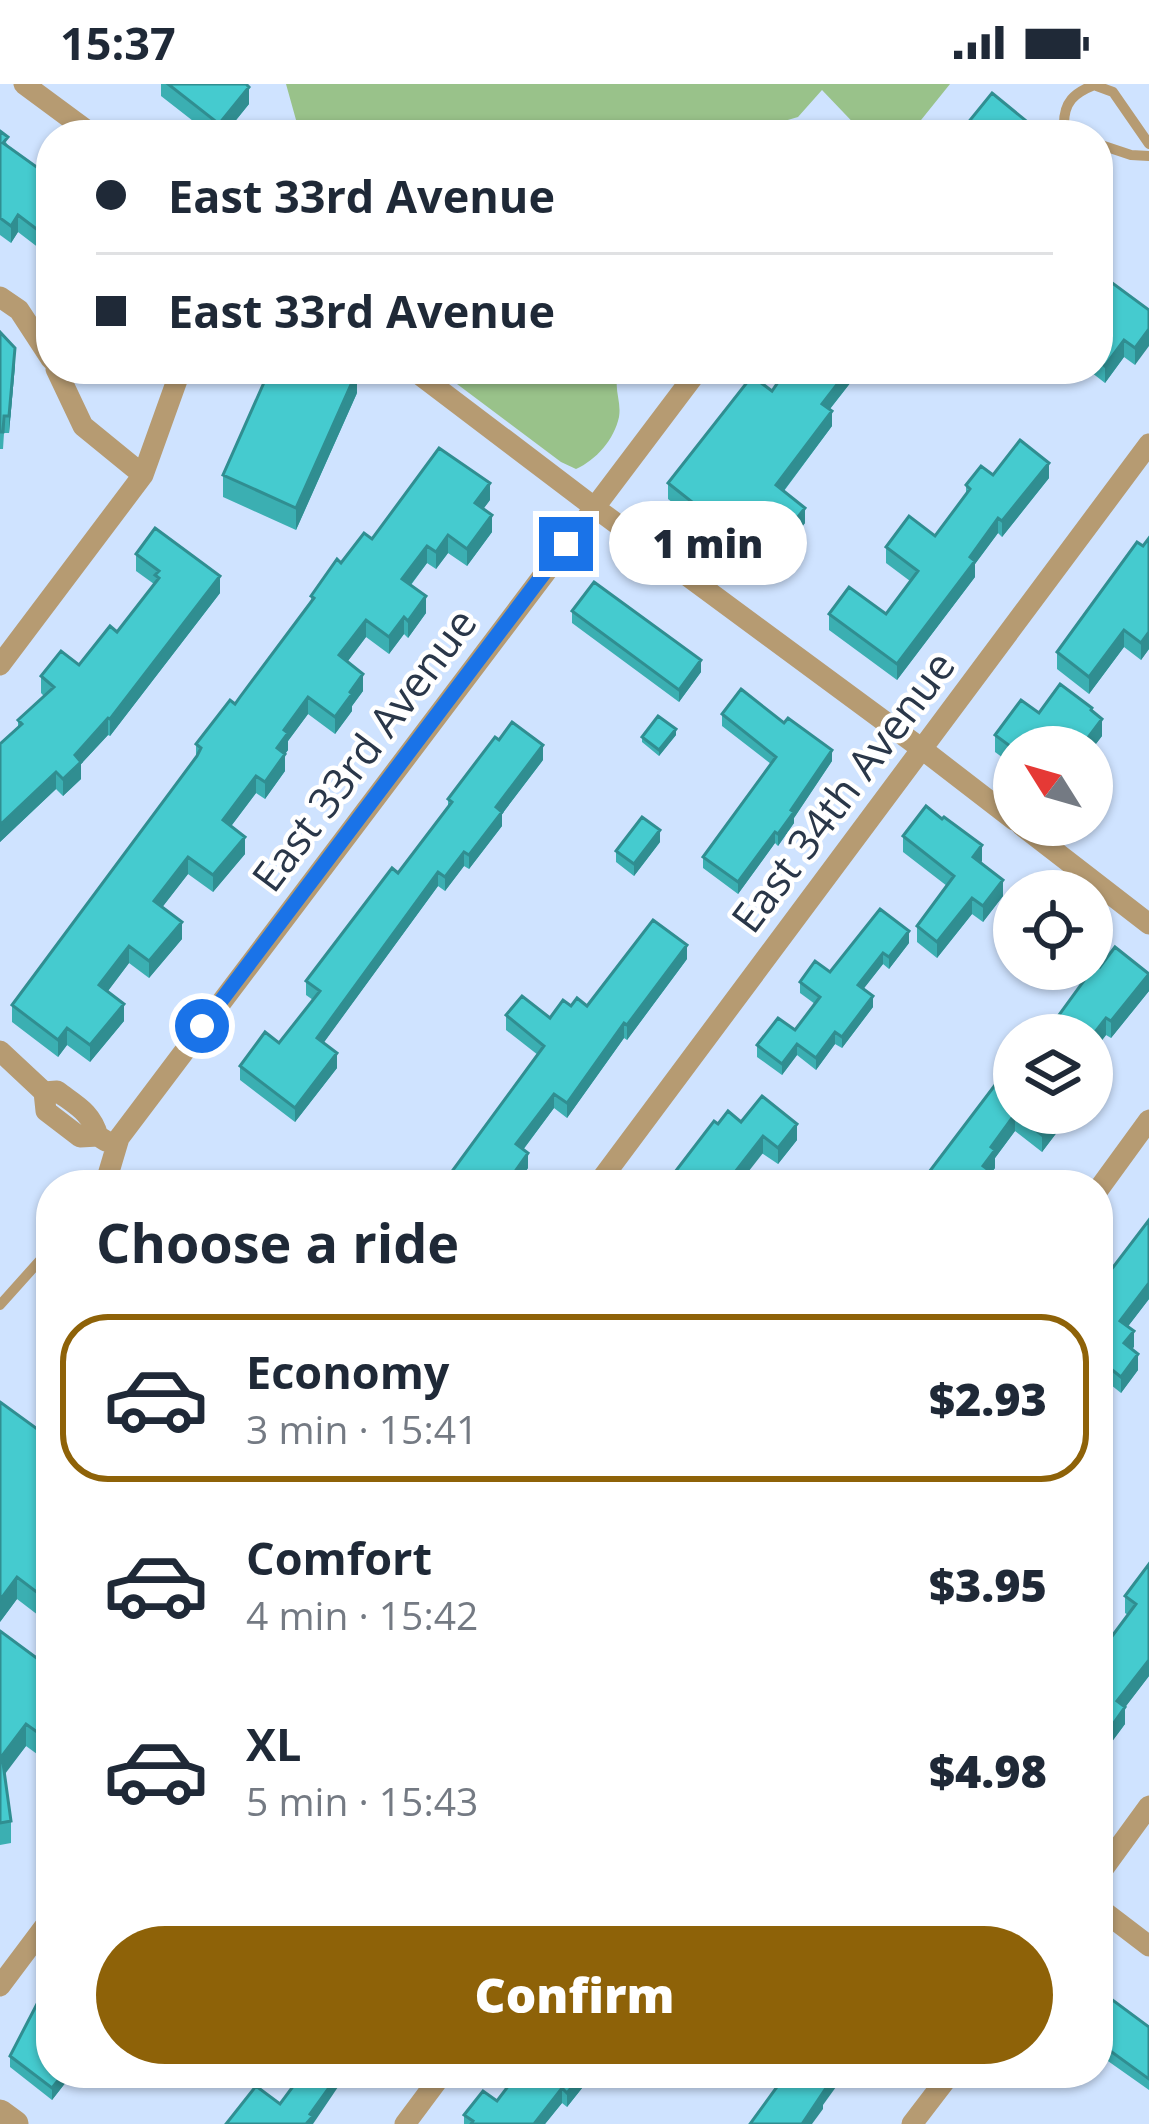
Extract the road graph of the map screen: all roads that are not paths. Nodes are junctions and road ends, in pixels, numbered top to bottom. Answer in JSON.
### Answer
{"nodes":[{"id":1,"x":24,"y":84,"type":"edge"},
{"id":2,"x":73,"y":120,"type":"edge"},
{"id":3,"x":1064,"y":120,"type":"edge"},
{"id":4,"x":1149,"y":144,"type":"edge"},
{"id":5,"x":1113,"y":149,"type":"edge"},
{"id":6,"x":1149,"y":156,"type":"edge"},
{"id":7,"x":0,"y":297,"type":"edge"},
{"id":8,"x":36,"y":336,"type":"edge"},
{"id":9,"x":63,"y":384,"type":"edge"},
{"id":10,"x":176,"y":384,"type":"edge"},
{"id":11,"x":432,"y":384,"type":"edge"},
{"id":12,"x":688,"y":384,"type":"edge"},
{"id":13,"x":1149,"y":444,"type":"edge"},
{"id":14,"x":143,"y":475,"type":"junction"},
{"id":15,"x":594,"y":507,"type":"junction"},
{"id":16,"x":0,"y":665,"type":"edge"},
{"id":17,"x":922,"y":748,"type":"junction"},
{"id":18,"x":993,"y":803,"type":"edge"},
{"id":19,"x":1049,"y":846,"type":"edge"},
{"id":20,"x":1149,"y":924,"type":"edge"},
{"id":21,"x":0,"y":1052,"type":"edge"},
{"id":22,"x":1149,"y":1120,"type":"edge"},
{"id":23,"x":107,"y":1142,"type":"junction"},
{"id":24,"x":106,"y":1170,"type":"edge"},
{"id":25,"x":608,"y":1170,"type":"edge"},
{"id":26,"x":1113,"y":1170,"type":"edge"},
{"id":27,"x":36,"y":1265,"type":"edge"},
{"id":28,"x":0,"y":1305,"type":"edge"},
{"id":29,"x":1149,"y":1806,"type":"edge"},
{"id":30,"x":1113,"y":1855,"type":"edge"},
{"id":31,"x":1113,"y":1918,"type":"edge"},
{"id":32,"x":36,"y":1938,"type":"edge"},
{"id":33,"x":1149,"y":1946,"type":"edge"},
{"id":34,"x":0,"y":1986,"type":"edge"},
{"id":35,"x":432,"y":2088,"type":"edge"},
{"id":36,"x":939,"y":2088,"type":"edge"},
{"id":37,"x":0,"y":2113,"type":"edge"},
{"id":38,"x":15,"y":2124,"type":"edge"},
{"id":39,"x":405,"y":2124,"type":"edge"},
{"id":40,"x":912,"y":2124,"type":"edge"}],
"edges":[{"from":1,"to":2,"type":"street"},
{"from":3,"to":4,"type":"lane"},
{"from":5,"to":6,"type":"lane"},
{"from":7,"to":8,"type":"street"},
{"from":9,"to":14,"type":"street"},
{"from":10,"to":14,"type":"street"},
{"from":11,"to":15,"type":"street"},
{"from":12,"to":15,"type":"street","name":"East 33rd Avenue"},
{"from":13,"to":17,"type":"street","name":"East 34th Avenue"},
{"from":14,"to":16,"type":"street"},
{"from":15,"to":17,"type":"street"},
{"from":15,"to":23,"type":"street","name":"East 33rd Avenue"},
{"from":17,"to":18,"type":"street"},
{"from":17,"to":25,"type":"street","name":"East 34th Avenue"},
{"from":19,"to":20,"type":"street"},
{"from":21,"to":23,"type":"street"},
{"from":22,"to":26,"type":"street"},
{"from":23,"to":24,"type":"street","name":"East 33rd Avenue"},
{"from":27,"to":28,"type":"lane"},
{"from":29,"to":30,"type":"street"},
{"from":31,"to":33,"type":"street"},
{"from":32,"to":34,"type":"street"},
{"from":35,"to":39,"type":"street"},
{"from":36,"to":40,"type":"street"},
{"from":37,"to":38,"type":"street"}]}
